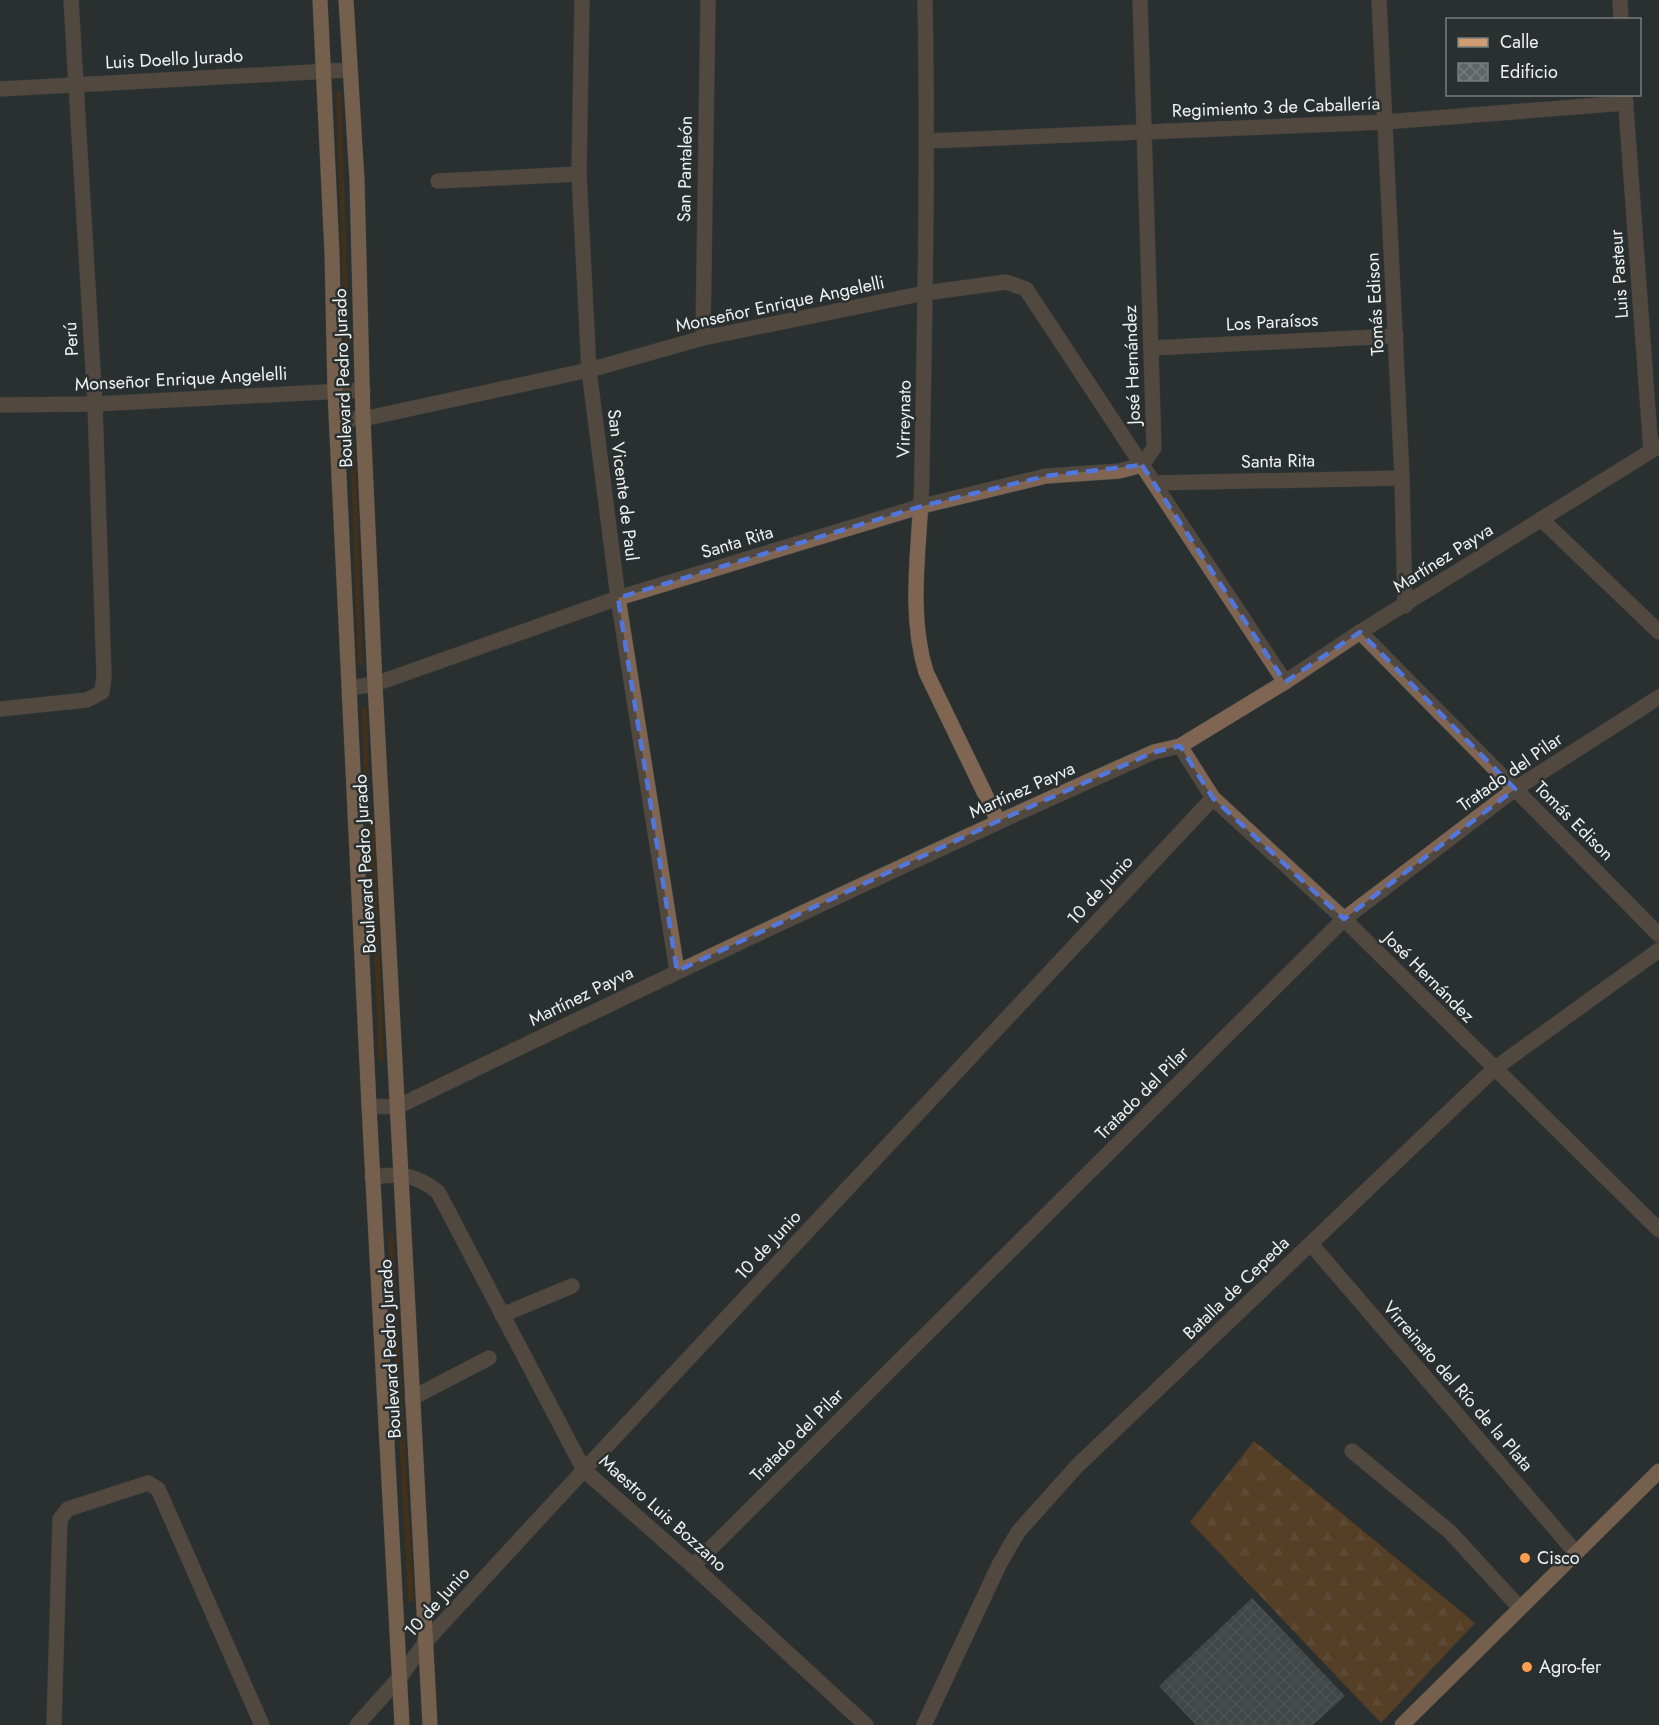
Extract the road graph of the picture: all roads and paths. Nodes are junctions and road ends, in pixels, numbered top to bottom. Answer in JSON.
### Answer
{"nodes":[{"id":1,"x":71,"y":0,"type":"edge"},
{"id":2,"x":320,"y":0,"type":"edge"},
{"id":3,"x":346,"y":0,"type":"edge"},
{"id":4,"x":582,"y":0,"type":"edge"},
{"id":5,"x":708,"y":0,"type":"edge"},
{"id":6,"x":925,"y":0,"type":"edge"},
{"id":7,"x":1140,"y":0,"type":"edge"},
{"id":8,"x":1379,"y":0,"type":"edge"},
{"id":9,"x":1620,"y":0,"type":"edge"},
{"id":10,"x":1621,"y":18,"type":"edge"},
{"id":11,"x":349,"y":70,"type":"junction"},
{"id":12,"x":324,"y":71,"type":"junction"},
{"id":13,"x":76,"y":84,"type":"junction"},
{"id":14,"x":0,"y":89,"type":"edge"},
{"id":15,"x":1626,"y":99,"type":"edge"},
{"id":16,"x":1385,"y":122,"type":"junction"},
{"id":17,"x":1144,"y":132,"type":"junction"},
{"id":18,"x":928,"y":141,"type":"junction"},
{"id":19,"x":579,"y":174,"type":"junction"},
{"id":20,"x":438,"y":181,"type":"dead end"},
{"id":21,"x":925,"y":293,"type":"junction"},
{"id":22,"x":1396,"y":336,"type":"junction"},
{"id":23,"x":704,"y":338,"type":"junction"},
{"id":24,"x":1151,"y":348,"type":"junction"},
{"id":25,"x":589,"y":370,"type":"junction"},
{"id":26,"x":363,"y":390,"type":"junction"},
{"id":27,"x":335,"y":392,"type":"junction"},
{"id":28,"x":95,"y":404,"type":"junction"},
{"id":29,"x":0,"y":405,"type":"edge"},
{"id":30,"x":336,"y":419,"type":"junction"},
{"id":31,"x":363,"y":419,"type":"junction"},
{"id":32,"x":1655,"y":449,"type":"edge"},
{"id":33,"x":1142,"y":465,"type":"junction"},
{"id":34,"x":1402,"y":478,"type":"junction"},
{"id":35,"x":1154,"y":483,"type":"junction"},
{"id":36,"x":922,"y":506,"type":"junction"},
{"id":37,"x":1541,"y":519,"type":"junction"},
{"id":38,"x":618,"y":598,"type":"junction"},
{"id":39,"x":1405,"y":606,"type":"junction"},
{"id":40,"x":1360,"y":632,"type":"junction"},
{"id":41,"x":1659,"y":632,"type":"edge"},
{"id":42,"x":1286,"y":682,"type":"junction"},
{"id":43,"x":375,"y":684,"type":"junction"},
{"id":44,"x":350,"y":688,"type":"junction"},
{"id":45,"x":1659,"y":697,"type":"edge"},
{"id":46,"x":0,"y":710,"type":"edge"},
{"id":47,"x":1180,"y":746,"type":"junction"},
{"id":48,"x":1515,"y":789,"type":"junction"},
{"id":49,"x":1213,"y":798,"type":"junction"},
{"id":50,"x":355,"y":802,"type":"junction"},
{"id":51,"x":381,"y":802,"type":"junction"},
{"id":52,"x":998,"y":821,"type":"junction"},
{"id":53,"x":1344,"y":919,"type":"junction"},
{"id":54,"x":1659,"y":935,"type":"edge"},
{"id":55,"x":1659,"y":950,"type":"edge"},
{"id":56,"x":677,"y":971,"type":"junction"},
{"id":57,"x":1494,"y":1069,"type":"junction"},
{"id":58,"x":369,"y":1106,"type":"junction"},
{"id":59,"x":397,"y":1107,"type":"junction"},
{"id":60,"x":400,"y":1173,"type":"junction"},
{"id":61,"x":372,"y":1177,"type":"junction"},
{"id":62,"x":1659,"y":1230,"type":"edge"},
{"id":63,"x":1311,"y":1244,"type":"junction"},
{"id":64,"x":572,"y":1286,"type":"dead end"},
{"id":65,"x":502,"y":1315,"type":"junction"},
{"id":66,"x":489,"y":1358,"type":"dead end"},
{"id":67,"x":412,"y":1398,"type":"junction"},
{"id":68,"x":1352,"y":1451,"type":"dead end"},
{"id":69,"x":584,"y":1470,"type":"junction"},
{"id":70,"x":1659,"y":1471,"type":"edge"},
{"id":71,"x":1576,"y":1553,"type":"junction"},
{"id":72,"x":693,"y":1566,"type":"junction"},
{"id":73,"x":1521,"y":1608,"type":"junction"},
{"id":74,"x":427,"y":1640,"type":"junction"},
{"id":75,"x":400,"y":1677,"type":"junction"},
{"id":76,"x":54,"y":1725,"type":"edge"},
{"id":77,"x":262,"y":1725,"type":"edge"},
{"id":78,"x":357,"y":1725,"type":"edge"},
{"id":79,"x":402,"y":1725,"type":"edge"},
{"id":80,"x":430,"y":1725,"type":"edge"},
{"id":81,"x":866,"y":1725,"type":"edge"},
{"id":82,"x":924,"y":1725,"type":"edge"},
{"id":83,"x":1402,"y":1725,"type":"edge"}],
"edges":[{"from":1,"to":13,"type":"street","name":"Perú"},
{"from":2,"to":12,"type":"main road","name":"Boulevard Pedro Jurado"},
{"from":3,"to":11,"type":"main road","name":"Boulevard Pedro Jurado"},
{"from":4,"to":19,"type":"street","name":"San Vicente de Paul"},
{"from":5,"to":23,"type":"street","name":"San Pantaleón"},
{"from":6,"to":18,"type":"street","name":"Virreynato"},
{"from":7,"to":17,"type":"street","name":"José Hernández"},
{"from":8,"to":16,"type":"street","name":"Tomás Edison"},
{"from":9,"to":10,"type":"street"},
{"from":11,"to":12,"type":"street","name":"Luis Doello Jurado"},
{"from":11,"to":26,"type":"main road","name":"Boulevard Pedro Jurado"},
{"from":12,"to":13,"type":"street","name":"Luis Doello Jurado"},
{"from":12,"to":27,"type":"main road","name":"Boulevard Pedro Jurado"},
{"from":13,"to":14,"type":"street","name":"Luis Doello Jurado"},
{"from":13,"to":28,"type":"street","name":"Perú"},
{"from":15,"to":16,"type":"street","name":"Regimiento 3 de Caballería"},
{"from":15,"to":32,"type":"street","name":"Luis Pasteur"},
{"from":16,"to":17,"type":"street","name":"Regimiento 3 de Caballería"},
{"from":16,"to":22,"type":"street","name":"Tomás Edison"},
{"from":17,"to":18,"type":"street","name":"Regimiento 3 de Caballería"},
{"from":17,"to":24,"type":"street","name":"José Hernández"},
{"from":18,"to":21,"type":"street","name":"Virreynato"},
{"from":19,"to":20,"type":"street"},
{"from":19,"to":25,"type":"street","name":"San Vicente de Paul"},
{"from":21,"to":23,"type":"street","name":"Monseñor Enrique Angelelli"},
{"from":21,"to":33,"type":"street","name":"Monseñor Enrique Angelelli"},
{"from":21,"to":36,"type":"street","name":"Virreynato"},
{"from":22,"to":24,"type":"street","name":"Los Paraísos"},
{"from":22,"to":34,"type":"street","name":"Tomás Edison"},
{"from":23,"to":25,"type":"street","name":"Monseñor Enrique Angelelli"},
{"from":24,"to":33,"type":"street","name":"José Hernández"},
{"from":25,"to":31,"type":"street","name":"Monseñor Enrique Angelelli"},
{"from":25,"to":38,"type":"street","name":"San Vicente de Paul"},
{"from":26,"to":27,"type":"street","name":"Monseñor Enrique Angelelli"},
{"from":26,"to":31,"type":"main road","name":"Boulevard Pedro Jurado"},
{"from":27,"to":28,"type":"street","name":"Monseñor Enrique Angelelli"},
{"from":27,"to":30,"type":"main road","name":"Boulevard Pedro Jurado"},
{"from":28,"to":29,"type":"street","name":"Monseñor Enrique Angelelli"},
{"from":28,"to":46,"type":"street","name":"Perú"},
{"from":30,"to":31,"type":"street","name":"Monseñor Enrique Angelelli"},
{"from":30,"to":44,"type":"main road","name":"Boulevard Pedro Jurado"},
{"from":31,"to":43,"type":"main road","name":"Boulevard Pedro Jurado"},
{"from":32,"to":37,"type":"street","name":"Martínez Payva"},
{"from":33,"to":35,"type":"street"},
{"from":33,"to":36,"type":"street","name":"Santa Rita"},
{"from":34,"to":35,"type":"street","name":"Santa Rita"},
{"from":34,"to":39,"type":"street","name":"Tomás Edison"},
{"from":35,"to":42,"type":"street"},
{"from":36,"to":38,"type":"street","name":"Santa Rita"},
{"from":36,"to":52,"type":"street","name":"Virreynato"},
{"from":37,"to":39,"type":"street","name":"Martínez Payva"},
{"from":37,"to":41,"type":"street"},
{"from":38,"to":43,"type":"street","name":"Santa Rita"},
{"from":38,"to":56,"type":"street","name":"San Vicente de Paul"},
{"from":39,"to":40,"type":"street","name":"Martínez Payva"},
{"from":40,"to":42,"type":"street","name":"Martínez Payva"},
{"from":40,"to":48,"type":"street","name":"Tomás Edison"},
{"from":42,"to":47,"type":"street","name":"Martínez Payva"},
{"from":43,"to":44,"type":"street","name":"Santa Rita"},
{"from":43,"to":51,"type":"main road","name":"Boulevard Pedro Jurado"},
{"from":44,"to":50,"type":"main road","name":"Boulevard Pedro Jurado"},
{"from":45,"to":48,"type":"street","name":"Tratado del Pilar"},
{"from":47,"to":49,"type":"street","name":"José Hernández"},
{"from":47,"to":52,"type":"street","name":"Martínez Payva"},
{"from":48,"to":53,"type":"street","name":"Tratado del Pilar"},
{"from":48,"to":54,"type":"street","name":"Tomás Edison"},
{"from":49,"to":53,"type":"street","name":"José Hernández"},
{"from":49,"to":69,"type":"street","name":"10 de Junio"},
{"from":50,"to":51,"type":"main road"},
{"from":50,"to":58,"type":"main road","name":"Boulevard Pedro Jurado"},
{"from":51,"to":59,"type":"main road","name":"Boulevard Pedro Jurado"},
{"from":52,"to":56,"type":"street","name":"Martínez Payva"},
{"from":53,"to":57,"type":"street","name":"José Hernández"},
{"from":53,"to":72,"type":"street","name":"Tratado del Pilar"},
{"from":55,"to":57,"type":"street","name":"Batalla de Cepeda"},
{"from":56,"to":59,"type":"street","name":"Martínez Payva"},
{"from":57,"to":62,"type":"street","name":"José Hernández"},
{"from":57,"to":63,"type":"street","name":"Batalla de Cepeda"},
{"from":58,"to":59,"type":"street","name":"Martínez Payva"},
{"from":58,"to":61,"type":"main road","name":"Boulevard Pedro Jurado"},
{"from":59,"to":60,"type":"main road","name":"Boulevard Pedro Jurado"},
{"from":60,"to":61,"type":"street","name":"Maestro Luis Bozzano"},
{"from":60,"to":65,"type":"street","name":"Maestro Luis Bozzano"},
{"from":60,"to":67,"type":"main road","name":"Boulevard Pedro Jurado"},
{"from":61,"to":75,"type":"main road","name":"Boulevard Pedro Jurado"},
{"from":63,"to":71,"type":"street","name":"Virreinato del Río de la Plata"},
{"from":63,"to":82,"type":"street","name":"Batalla de Cepeda"},
{"from":64,"to":65,"type":"street"},
{"from":65,"to":69,"type":"street","name":"Maestro Luis Bozzano"},
{"from":66,"to":67,"type":"street"},
{"from":67,"to":74,"type":"main road","name":"Boulevard Pedro Jurado"},
{"from":68,"to":73,"type":"street"},
{"from":69,"to":72,"type":"street","name":"Maestro Luis Bozzano"},
{"from":69,"to":74,"type":"street","name":"10 de Junio"},
{"from":70,"to":71,"type":"main road"},
{"from":71,"to":73,"type":"main road"},
{"from":72,"to":81,"type":"street","name":"Maestro Luis Bozzano"},
{"from":73,"to":83,"type":"main road"},
{"from":74,"to":75,"type":"street","name":"10 de Junio"},
{"from":74,"to":80,"type":"main road","name":"Boulevard Pedro Jurado"},
{"from":75,"to":78,"type":"street","name":"10 de Junio"},
{"from":75,"to":79,"type":"main road","name":"Boulevard Pedro Jurado"},
{"from":76,"to":77,"type":"street"}]}
